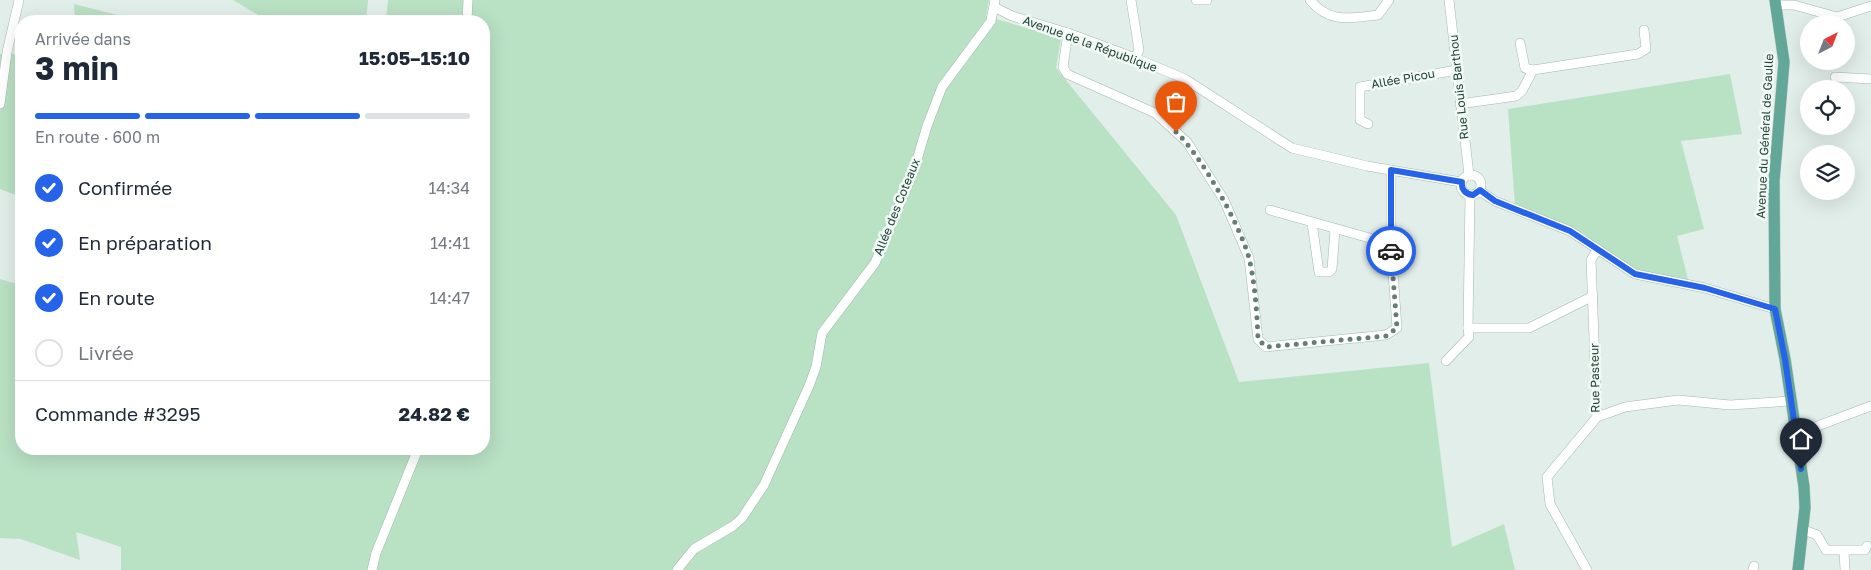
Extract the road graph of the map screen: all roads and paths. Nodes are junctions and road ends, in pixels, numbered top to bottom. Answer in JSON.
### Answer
{"nodes":[{"id":1,"x":19,"y":0,"type":"edge"},
{"id":2,"x":468,"y":0,"type":"edge"},
{"id":3,"x":1131,"y":0,"type":"edge"},
{"id":4,"x":1196,"y":0,"type":"edge"},
{"id":5,"x":1207,"y":0,"type":"edge"},
{"id":6,"x":1310,"y":0,"type":"edge"},
{"id":7,"x":1389,"y":0,"type":"edge"},
{"id":8,"x":1449,"y":0,"type":"edge"},
{"id":9,"x":1776,"y":2,"type":"edge"},
{"id":10,"x":995,"y":4,"type":"edge"},
{"id":11,"x":1871,"y":6,"type":"edge"},
{"id":12,"x":16,"y":15,"type":"edge"},
{"id":13,"x":467,"y":15,"type":"edge"},
{"id":14,"x":15,"y":17,"type":"edge"},
{"id":15,"x":1644,"y":30,"type":"dead end"},
{"id":16,"x":1068,"y":33,"type":"junction"},
{"id":17,"x":1520,"y":43,"type":"dead end"},
{"id":18,"x":1135,"y":58,"type":"junction"},
{"id":19,"x":1457,"y":70,"type":"junction"},
{"id":20,"x":1532,"y":70,"type":"junction"},
{"id":21,"x":1835,"y":77,"type":"dead end"},
{"id":22,"x":1871,"y":78,"type":"edge"},
{"id":23,"x":0,"y":104,"type":"edge"},
{"id":24,"x":1460,"y":104,"type":"junction"},
{"id":25,"x":1368,"y":124,"type":"dead end"},
{"id":26,"x":1391,"y":170,"type":"junction"},
{"id":27,"x":1469,"y":175,"type":"junction"},
{"id":28,"x":1462,"y":182,"type":"junction"},
{"id":29,"x":1480,"y":190,"type":"junction"},
{"id":30,"x":1470,"y":195,"type":"junction"},
{"id":31,"x":1270,"y":210,"type":"dead end"},
{"id":32,"x":1312,"y":223,"type":"junction"},
{"id":33,"x":1336,"y":229,"type":"junction"},
{"id":34,"x":1391,"y":244,"type":"junction"},
{"id":35,"x":1597,"y":250,"type":"junction"},
{"id":36,"x":1593,"y":296,"type":"junction"},
{"id":37,"x":1775,"y":309,"type":"junction"},
{"id":38,"x":1468,"y":328,"type":"junction"},
{"id":39,"x":1446,"y":361,"type":"dead end"},
{"id":40,"x":1790,"y":400,"type":"junction"},
{"id":41,"x":1871,"y":406,"type":"edge"},
{"id":42,"x":1597,"y":417,"type":"junction"},
{"id":43,"x":1796,"y":434,"type":"junction"},
{"id":44,"x":416,"y":455,"type":"edge"},
{"id":45,"x":1804,"y":530,"type":"junction"},
{"id":46,"x":1867,"y":546,"type":"dead end"},
{"id":47,"x":1844,"y":551,"type":"junction"},
{"id":48,"x":372,"y":570,"type":"edge"},
{"id":49,"x":677,"y":570,"type":"edge"},
{"id":50,"x":1587,"y":570,"type":"edge"},
{"id":51,"x":1798,"y":570,"type":"edge"},
{"id":52,"x":1845,"y":570,"type":"edge"}],
"edges":[{"from":1,"to":12,"type":"street"},
{"from":2,"to":13,"type":"street"},
{"from":3,"to":18,"type":"street"},
{"from":4,"to":5,"type":"street"},
{"from":6,"to":7,"type":"street"},
{"from":8,"to":19,"type":"street","name":"Rue Louis Barthou"},
{"from":9,"to":11,"type":"street"},
{"from":9,"to":37,"type":"main road","name":"Avenue du Général de Gaulle"},
{"from":10,"to":16,"type":"street","name":"Avenue de la République"},
{"from":10,"to":49,"type":"street","name":"Allée des Coteaux"},
{"from":14,"to":23,"type":"street"},
{"from":15,"to":20,"type":"street"},
{"from":16,"to":18,"type":"street","name":"Avenue de la République"},
{"from":16,"to":34,"type":"street"},
{"from":17,"to":20,"type":"street"},
{"from":18,"to":26,"type":"street","name":"Avenue de la République"},
{"from":19,"to":24,"type":"street","name":"Rue Louis Barthou"},
{"from":19,"to":25,"type":"street","name":"Allée Picou"},
{"from":20,"to":24,"type":"street"},
{"from":21,"to":22,"type":"street"},
{"from":24,"to":27,"type":"street","name":"Rue Louis Barthou"},
{"from":26,"to":28,"type":"street","name":"Avenue de la République"},
{"from":26,"to":34,"type":"street"},
{"from":27,"to":28,"type":"street"},
{"from":27,"to":29,"type":"street"},
{"from":28,"to":30,"type":"street"},
{"from":29,"to":30,"type":"street"},
{"from":29,"to":35,"type":"street"},
{"from":30,"to":38,"type":"street"},
{"from":31,"to":32,"type":"street"},
{"from":32,"to":33,"type":"street"},
{"from":32,"to":33,"type":"street"},
{"from":33,"to":34,"type":"street"},
{"from":35,"to":36,"type":"street","name":"Rue Pasteur"},
{"from":35,"to":37,"type":"street"},
{"from":36,"to":38,"type":"street"},
{"from":36,"to":42,"type":"street","name":"Rue Pasteur"},
{"from":37,"to":40,"type":"main road","name":"Avenue du Général de Gaulle"},
{"from":38,"to":39,"type":"street"},
{"from":40,"to":42,"type":"street"},
{"from":40,"to":43,"type":"main road","name":"Avenue du Général de Gaulle"},
{"from":41,"to":43,"type":"street"},
{"from":42,"to":50,"type":"street","name":"Rue Pasteur"},
{"from":43,"to":45,"type":"main road","name":"Avenue du Général de Gaulle"},
{"from":44,"to":48,"type":"street"},
{"from":45,"to":47,"type":"street"},
{"from":45,"to":51,"type":"main road","name":"Avenue du Général de Gaulle"},
{"from":46,"to":47,"type":"street"},
{"from":47,"to":52,"type":"street"}]}
